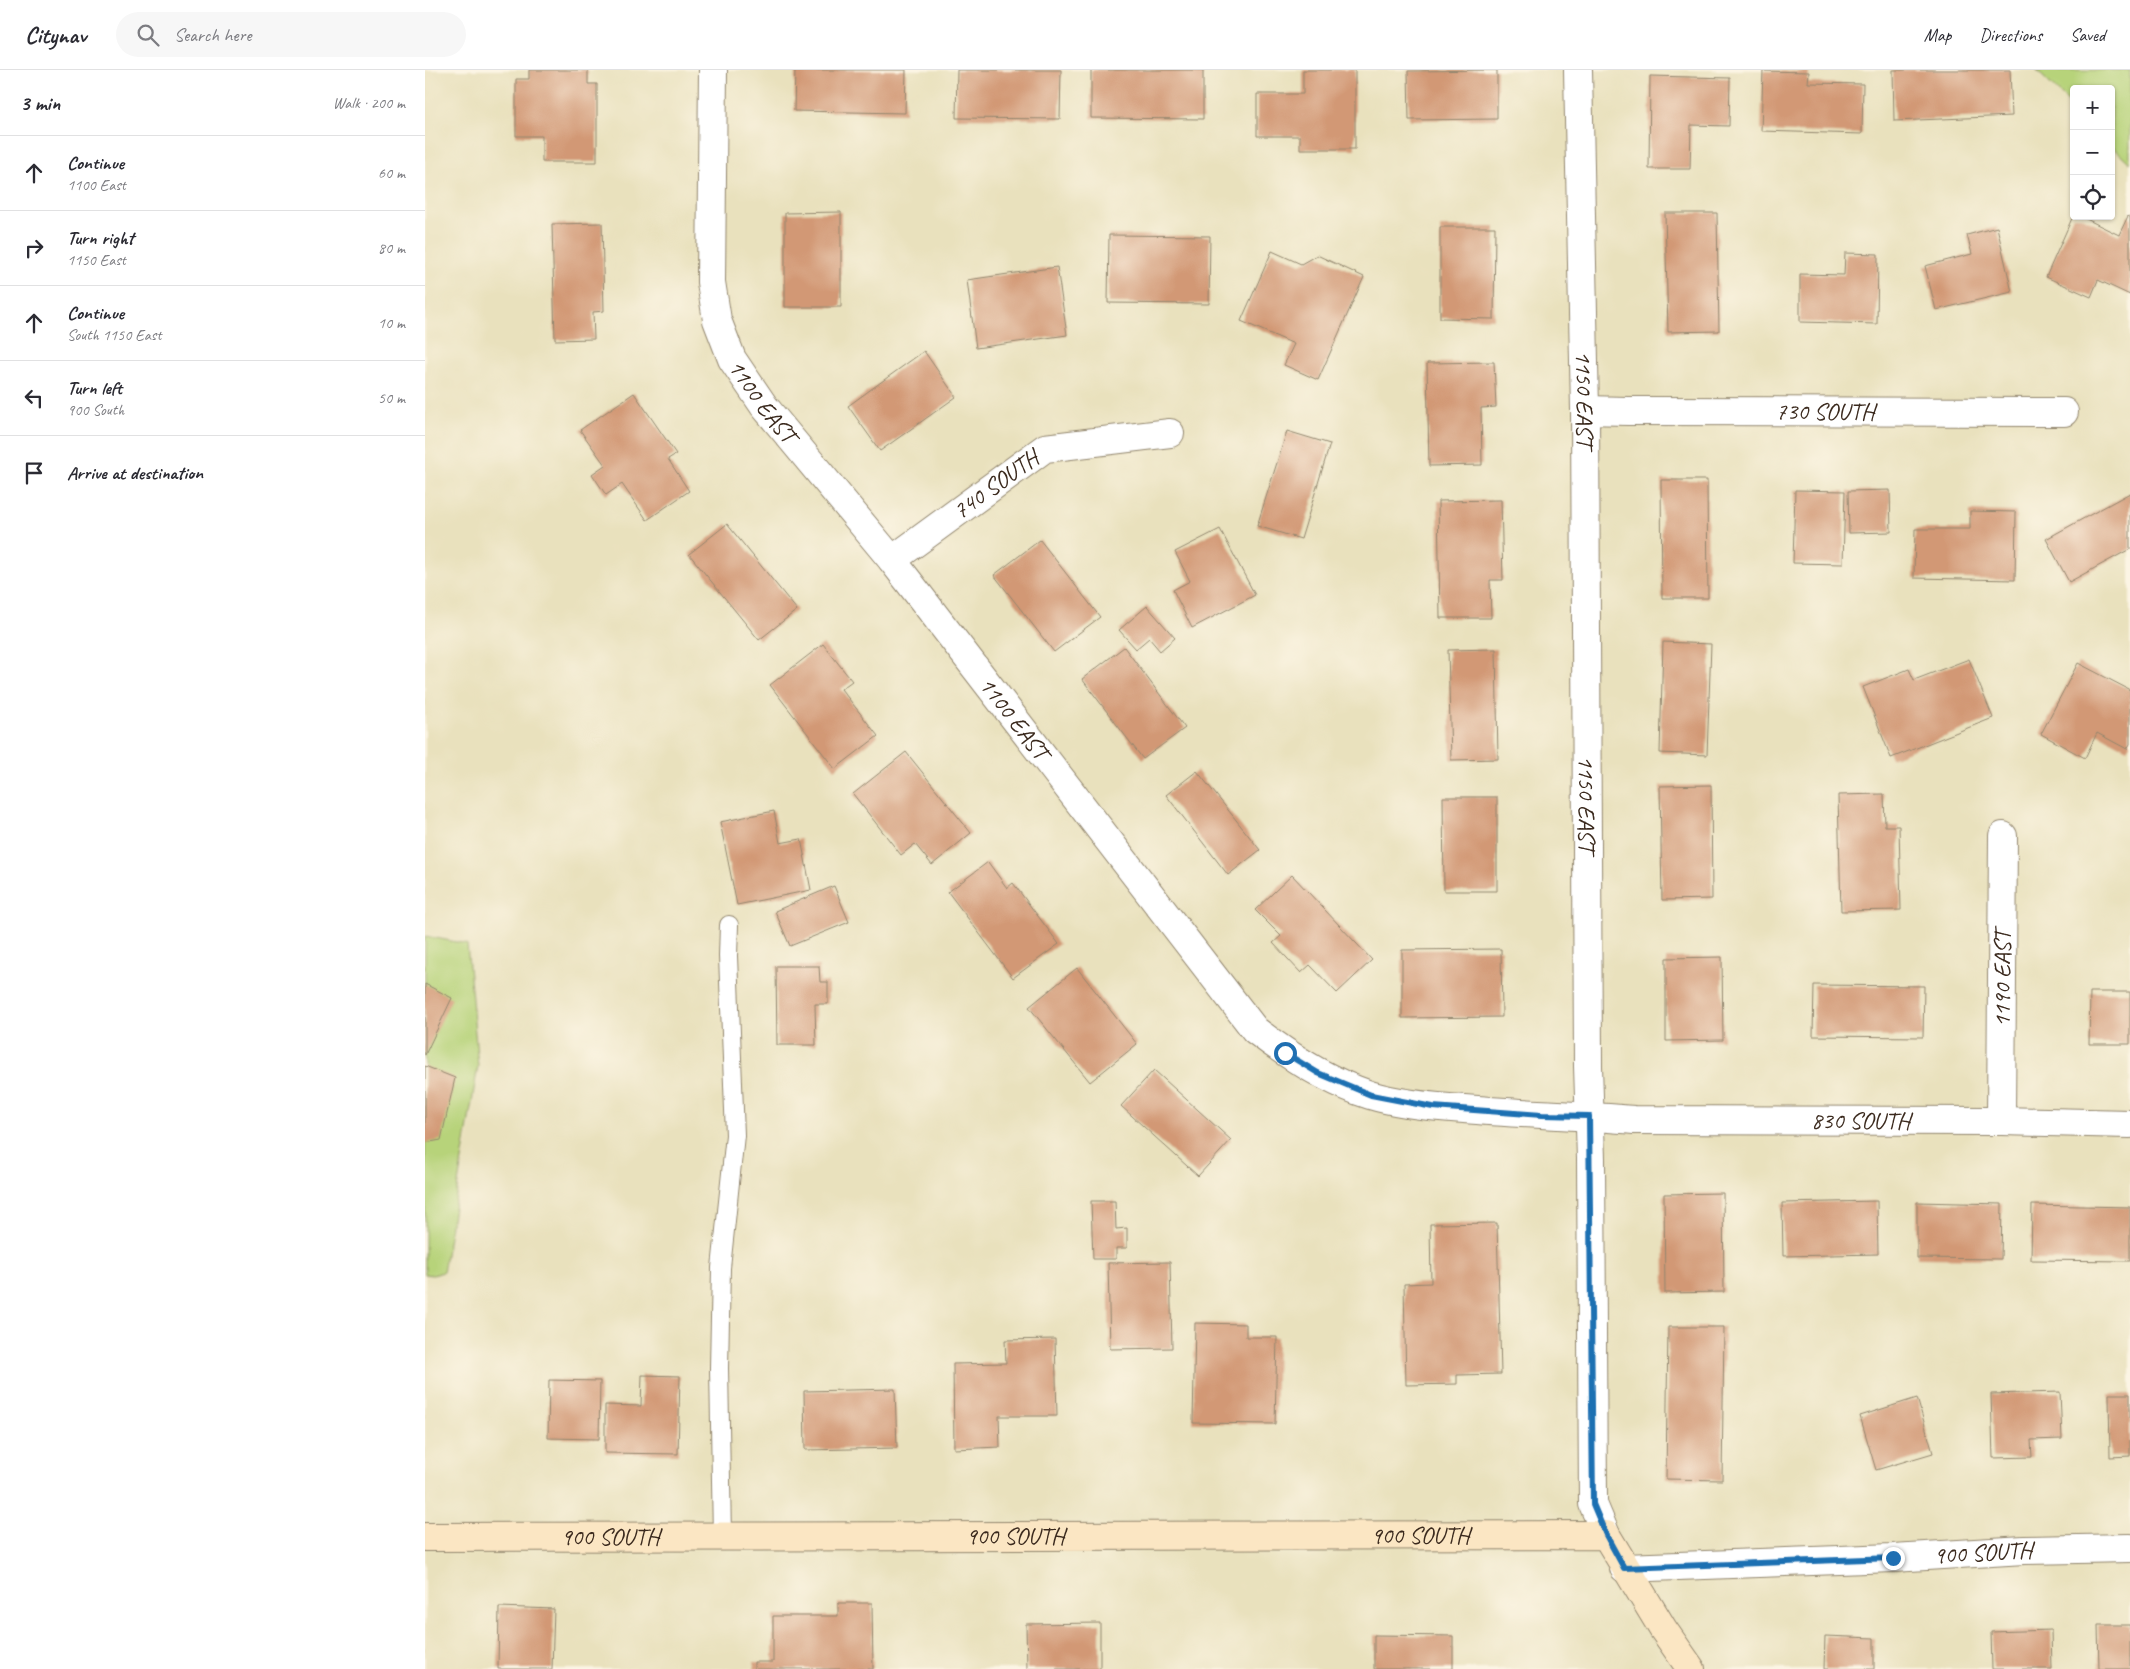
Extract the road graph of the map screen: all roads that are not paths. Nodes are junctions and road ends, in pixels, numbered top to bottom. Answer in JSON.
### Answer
{"nodes":[{"id":1,"x":713,"y":70,"type":"edge"},
{"id":2,"x":1579,"y":70,"type":"edge"},
{"id":3,"x":1585,"y":410,"type":"junction"},
{"id":4,"x":2064,"y":412,"type":"dead end"},
{"id":5,"x":1170,"y":433,"type":"dead end"},
{"id":6,"x":892,"y":560,"type":"junction"},
{"id":7,"x":2003,"y":836,"type":"dead end"},
{"id":8,"x":729,"y":925,"type":"dead end"},
{"id":9,"x":1589,"y":1116,"type":"junction"},
{"id":10,"x":2001,"y":1121,"type":"junction"},
{"id":11,"x":2130,"y":1124,"type":"edge"},
{"id":12,"x":1606,"y":1535,"type":"junction"},
{"id":13,"x":425,"y":1537,"type":"edge"},
{"id":14,"x":722,"y":1537,"type":"junction"},
{"id":15,"x":2130,"y":1548,"type":"edge"},
{"id":16,"x":1624,"y":1568,"type":"junction"},
{"id":17,"x":1691,"y":1669,"type":"edge"}],
"edges":[{"from":1,"to":6,"type":"street","name":"1100 EAST"},
{"from":2,"to":3,"type":"street","name":"1150 EAST"},
{"from":3,"to":4,"type":"street","name":"730 SOUTH"},
{"from":3,"to":9,"type":"street","name":"1150 EAST"},
{"from":5,"to":6,"type":"street","name":"740 SOUTH"},
{"from":6,"to":9,"type":"street","name":"1100 EAST"},
{"from":7,"to":10,"type":"street","name":"1190 EAST"},
{"from":8,"to":14,"type":"lane"},
{"from":9,"to":10,"type":"street","name":"830 SOUTH"},
{"from":9,"to":12,"type":"street","name":"1150 EAST"},
{"from":10,"to":11,"type":"street","name":"830 SOUTH"},
{"from":12,"to":14,"type":"street","name":"900 SOUTH"},
{"from":12,"to":16,"type":"street"},
{"from":13,"to":14,"type":"street","name":"900 SOUTH"},
{"from":15,"to":16,"type":"street","name":"900 SOUTH"},
{"from":16,"to":17,"type":"street"}]}
